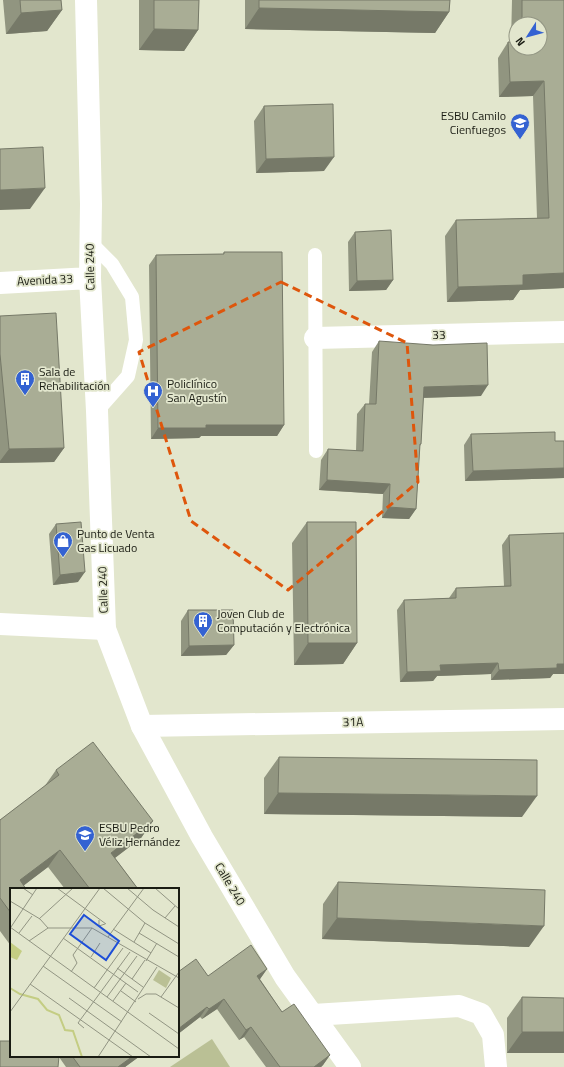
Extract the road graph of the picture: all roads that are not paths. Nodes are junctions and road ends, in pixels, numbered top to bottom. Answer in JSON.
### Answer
{"nodes":[{"id":1,"x":86,"y":0,"type":"edge"},
{"id":2,"x":90,"y":242,"type":"junction"},
{"id":3,"x":315,"y":255,"type":"dead end"},
{"id":4,"x":90,"y":278,"type":"junction"},
{"id":5,"x":0,"y":283,"type":"edge"},
{"id":6,"x":564,"y":332,"type":"edge"},
{"id":7,"x":315,"y":338,"type":"junction"},
{"id":8,"x":97,"y":411,"type":"junction"},
{"id":9,"x":316,"y":451,"type":"dead end"},
{"id":10,"x":0,"y":624,"type":"edge"},
{"id":11,"x":105,"y":629,"type":"junction"},
{"id":12,"x":564,"y":718,"type":"edge"},
{"id":13,"x":142,"y":726,"type":"junction"},
{"id":14,"x":313,"y":1015,"type":"junction"},
{"id":15,"x":350,"y":1067,"type":"edge"},
{"id":16,"x":496,"y":1067,"type":"edge"}],
"edges":[{"from":1,"to":2,"type":"street","name":"Calle 240"},
{"from":2,"to":4,"type":"street","name":"Calle 240"},
{"from":2,"to":8,"type":"lane"},
{"from":3,"to":7,"type":"lane"},
{"from":4,"to":5,"type":"street","name":"Avenida 33"},
{"from":4,"to":8,"type":"street","name":"Calle 240"},
{"from":6,"to":7,"type":"street","name":"33"},
{"from":7,"to":9,"type":"lane"},
{"from":8,"to":11,"type":"street","name":"Calle 240"},
{"from":10,"to":11,"type":"street"},
{"from":11,"to":13,"type":"street","name":"Calle 240"},
{"from":12,"to":13,"type":"street","name":"31A"},
{"from":13,"to":14,"type":"street","name":"Calle 240"},
{"from":14,"to":15,"type":"street","name":"Calle 240"},
{"from":14,"to":16,"type":"street"}]}
